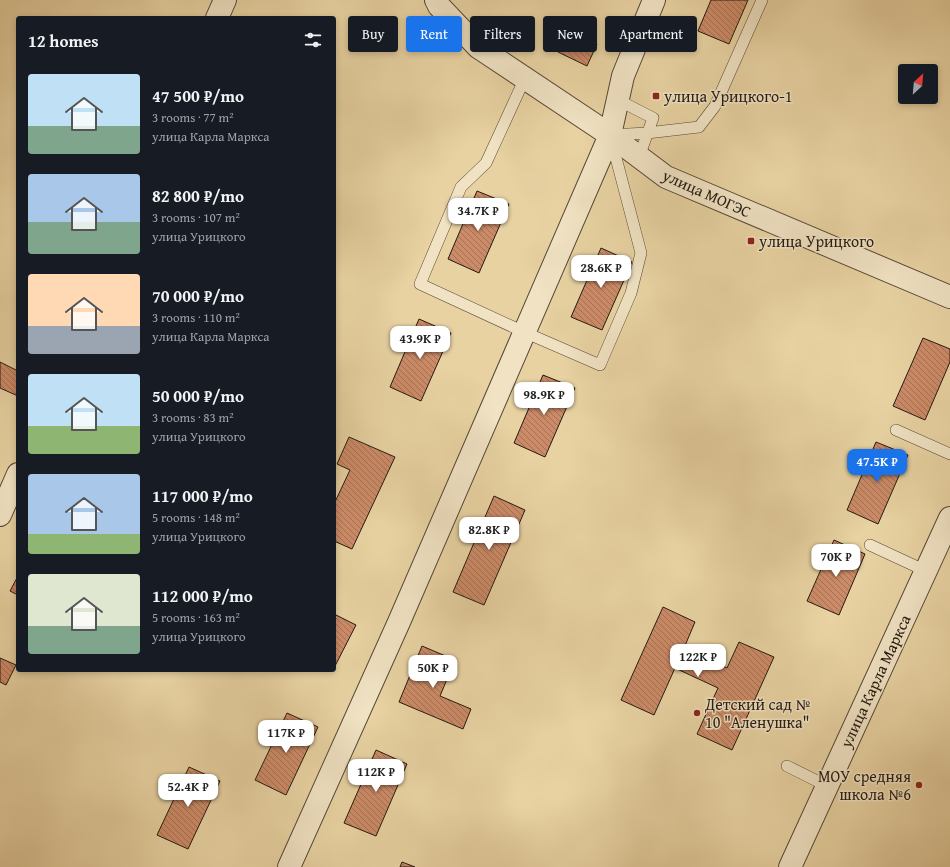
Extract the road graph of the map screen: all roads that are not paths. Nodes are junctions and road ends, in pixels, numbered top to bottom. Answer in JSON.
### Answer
{"nodes":[{"id":1,"x":225,"y":0,"type":"edge"},
{"id":2,"x":436,"y":0,"type":"edge"},
{"id":3,"x":654,"y":0,"type":"edge"},
{"id":4,"x":762,"y":0,"type":"edge"},
{"id":5,"x":218,"y":16,"type":"edge"},
{"id":6,"x":524,"y":78,"type":"junction"},
{"id":7,"x":618,"y":100,"type":"junction"},
{"id":8,"x":647,"y":133,"type":"junction"},
{"id":9,"x":610,"y":135,"type":"junction"},
{"id":10,"x":639,"y":157,"type":"junction"},
{"id":11,"x":950,"y":297,"type":"edge"},
{"id":12,"x":524,"y":332,"type":"junction"},
{"id":13,"x":896,"y":430,"type":"dead end"},
{"id":14,"x":950,"y":454,"type":"edge"},
{"id":15,"x":16,"y":479,"type":"edge"},
{"id":16,"x":0,"y":515,"type":"edge"},
{"id":17,"x":950,"y":518,"type":"edge"},
{"id":18,"x":870,"y":545,"type":"dead end"},
{"id":19,"x":926,"y":570,"type":"junction"},
{"id":20,"x":787,"y":766,"type":"dead end"},
{"id":21,"x":827,"y":786,"type":"junction"},
{"id":22,"x":289,"y":867,"type":"edge"},
{"id":23,"x":790,"y":867,"type":"edge"}],
"edges":[{"from":1,"to":5,"type":"street"},
{"from":2,"to":6,"type":"street","name":"улица МОГЭС"},
{"from":3,"to":7,"type":"street"},
{"from":4,"to":8,"type":"lane"},
{"from":6,"to":9,"type":"street","name":"улица МОГЭС"},
{"from":6,"to":12,"type":"lane"},
{"from":7,"to":8,"type":"lane"},
{"from":7,"to":9,"type":"street"},
{"from":8,"to":9,"type":"lane"},
{"from":8,"to":10,"type":"lane"},
{"from":9,"to":10,"type":"street","name":"улица МОГЭС"},
{"from":9,"to":12,"type":"street"},
{"from":9,"to":12,"type":"lane"},
{"from":10,"to":11,"type":"street","name":"улица МОГЭС"},
{"from":12,"to":22,"type":"street"},
{"from":13,"to":14,"type":"lane"},
{"from":15,"to":16,"type":"street"},
{"from":17,"to":19,"type":"street","name":"улица Карла Маркса"},
{"from":18,"to":19,"type":"lane"},
{"from":19,"to":21,"type":"street","name":"улица Карла Маркса"},
{"from":20,"to":21,"type":"lane"},
{"from":21,"to":23,"type":"street","name":"улица Карла Маркса"}]}
